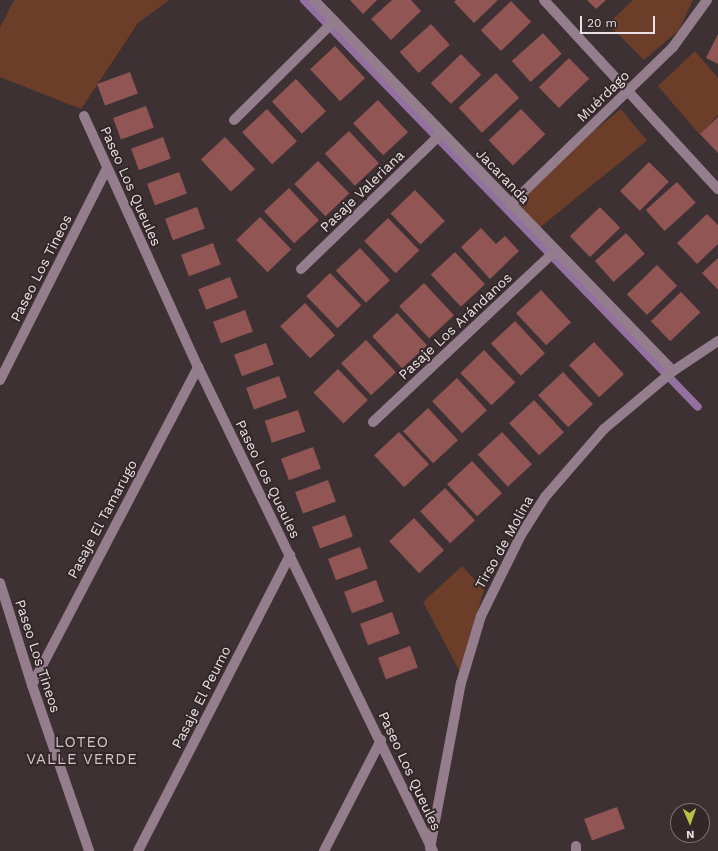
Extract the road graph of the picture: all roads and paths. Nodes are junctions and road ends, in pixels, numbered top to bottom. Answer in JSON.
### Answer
{"nodes":[{"id":1,"x":314,"y":0,"type":"edge"},
{"id":2,"x":544,"y":0,"type":"edge"},
{"id":3,"x":707,"y":0,"type":"edge"},
{"id":4,"x":334,"y":21,"type":"junction"},
{"id":5,"x":628,"y":91,"type":"junction"},
{"id":6,"x":84,"y":116,"type":"dead end"},
{"id":7,"x":234,"y":120,"type":"dead end"},
{"id":8,"x":442,"y":133,"type":"junction"},
{"id":9,"x":107,"y":168,"type":"junction"},
{"id":10,"x":718,"y":189,"type":"edge"},
{"id":11,"x":510,"y":205,"type":"junction"},
{"id":12,"x":556,"y":250,"type":"junction"},
{"id":13,"x":302,"y":269,"type":"dead end"},
{"id":14,"x":718,"y":341,"type":"edge"},
{"id":15,"x":198,"y":367,"type":"junction"},
{"id":16,"x":673,"y":371,"type":"junction"},
{"id":17,"x":0,"y":380,"type":"edge"},
{"id":18,"x":373,"y":422,"type":"dead end"},
{"id":19,"x":290,"y":555,"type":"junction"},
{"id":20,"x":0,"y":583,"type":"edge"},
{"id":21,"x":32,"y":685,"type":"junction"},
{"id":22,"x":381,"y":740,"type":"junction"},
{"id":23,"x":431,"y":850,"type":"edge"},
{"id":24,"x":89,"y":851,"type":"edge"},
{"id":25,"x":138,"y":851,"type":"edge"},
{"id":26,"x":324,"y":851,"type":"edge"}],
"edges":[{"from":1,"to":4,"type":"street","name":"Jacaranda"},
{"from":2,"to":5,"type":"street"},
{"from":3,"to":5,"type":"street","name":"Muérdago"},
{"from":4,"to":7,"type":"street"},
{"from":4,"to":8,"type":"street","name":"Jacaranda"},
{"from":5,"to":10,"type":"street"},
{"from":5,"to":11,"type":"street","name":"Muérdago"},
{"from":6,"to":9,"type":"street","name":"Paseo Los Queules"},
{"from":8,"to":11,"type":"street","name":"Jacaranda"},
{"from":8,"to":13,"type":"street","name":"Pasaje Valeriana"},
{"from":9,"to":15,"type":"street","name":"Paseo Los Queules"},
{"from":9,"to":17,"type":"street","name":"Paseo Los Tineos"},
{"from":11,"to":12,"type":"street","name":"Jacaranda"},
{"from":12,"to":16,"type":"street","name":"Jacaranda"},
{"from":12,"to":18,"type":"street","name":"Pasaje Los Arándanos"},
{"from":14,"to":16,"type":"street","name":"Tirso de Molina"},
{"from":15,"to":19,"type":"street","name":"Paseo Los Queules"},
{"from":15,"to":21,"type":"street","name":"Pasaje El Tamarugo"},
{"from":16,"to":23,"type":"street","name":"Tirso de Molina"},
{"from":19,"to":22,"type":"street","name":"Paseo Los Queules"},
{"from":19,"to":25,"type":"street","name":"Pasaje El Peumo"},
{"from":20,"to":21,"type":"street","name":"Paseo Los Tineos"},
{"from":21,"to":24,"type":"street","name":"Paseo Los Tineos"},
{"from":22,"to":23,"type":"street","name":"Paseo Los Queules"},
{"from":22,"to":26,"type":"street"}]}
